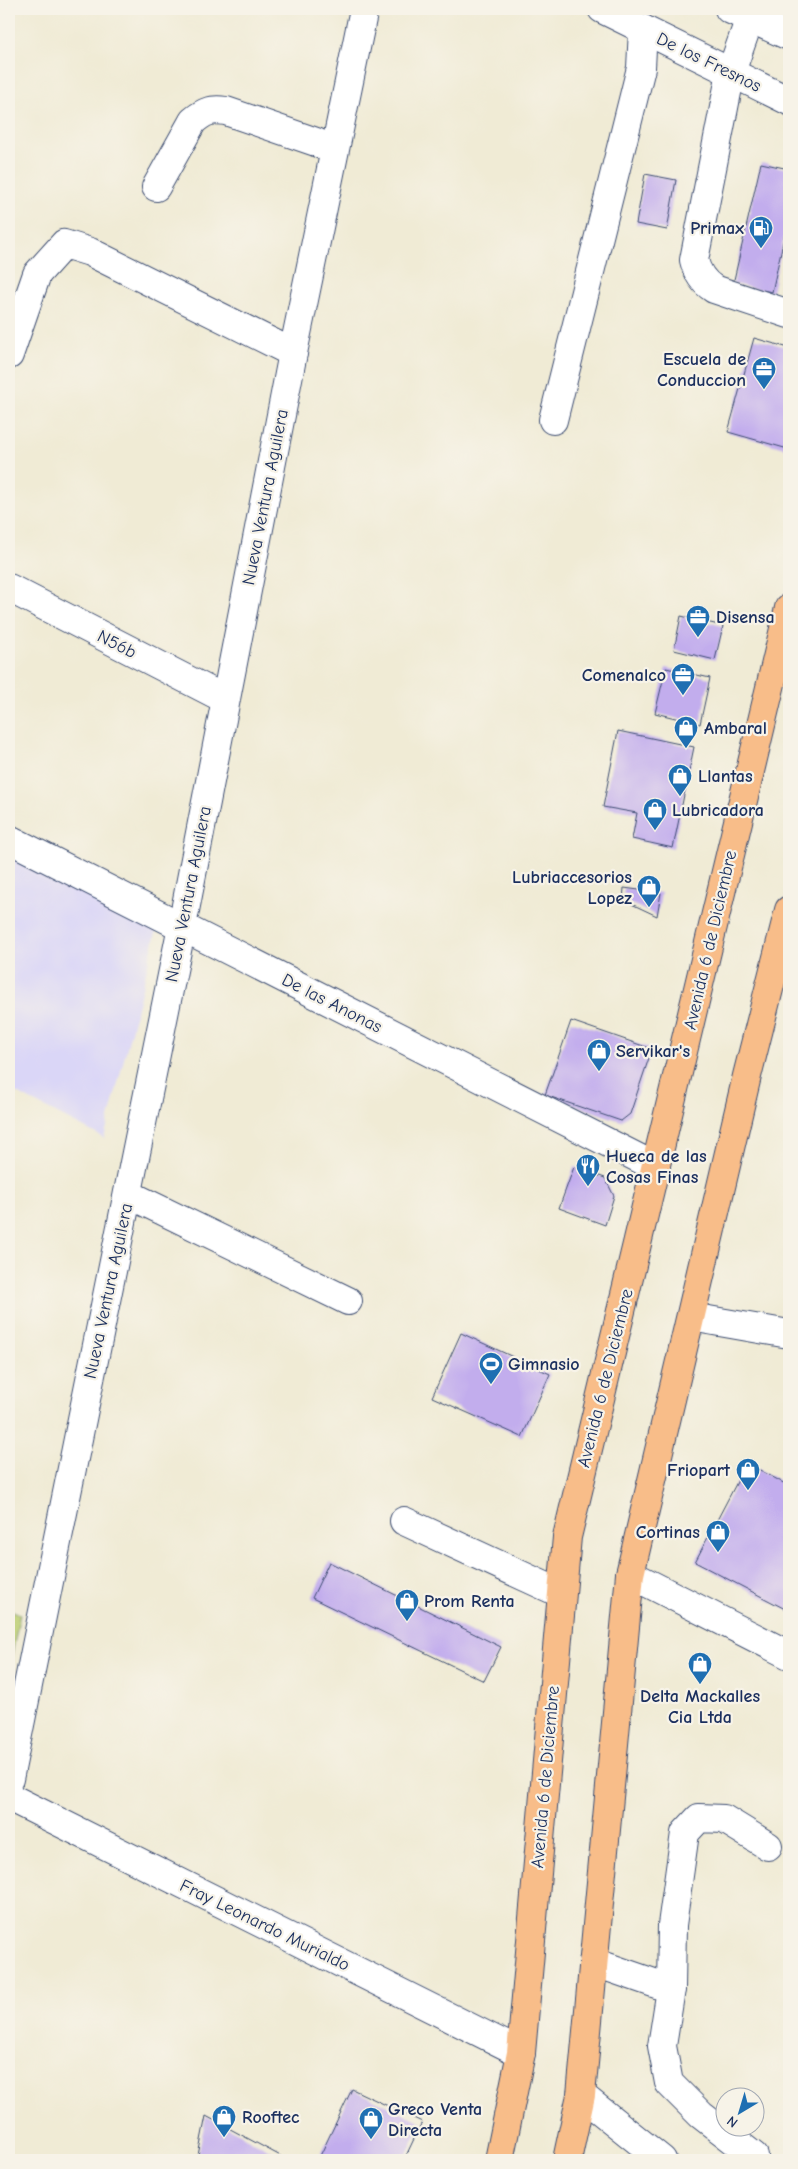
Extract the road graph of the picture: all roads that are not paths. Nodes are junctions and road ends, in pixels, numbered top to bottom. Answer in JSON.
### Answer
{"nodes":[{"id":1,"x":364,"y":9,"type":"edge"},
{"id":2,"x":602,"y":9,"type":"edge"},
{"id":3,"x":739,"y":14,"type":"edge"},
{"id":4,"x":643,"y":29,"type":"junction"},
{"id":5,"x":789,"y":36,"type":"edge"},
{"id":6,"x":731,"y":72,"type":"junction"},
{"id":7,"x":789,"y":102,"type":"edge"},
{"id":8,"x":334,"y":151,"type":"junction"},
{"id":9,"x":156,"y":187,"type":"dead end"},
{"id":10,"x":789,"y":314,"type":"edge"},
{"id":11,"x":294,"y":353,"type":"junction"},
{"id":12,"x":9,"y":355,"type":"edge"},
{"id":13,"x":553,"y":420,"type":"dead end"},
{"id":14,"x":9,"y":588,"type":"edge"},
{"id":15,"x":789,"y":608,"type":"edge"},
{"id":16,"x":225,"y":699,"type":"junction"},
{"id":17,"x":9,"y":839,"type":"edge"},
{"id":18,"x":789,"y":910,"type":"edge"},
{"id":19,"x":182,"y":926,"type":"junction"},
{"id":20,"x":656,"y":1167,"type":"junction"},
{"id":21,"x":128,"y":1194,"type":"junction"},
{"id":22,"x":348,"y":1302,"type":"dead end"},
{"id":23,"x":691,"y":1317,"type":"junction"},
{"id":24,"x":789,"y":1334,"type":"edge"},
{"id":25,"x":404,"y":1522,"type":"dead end"},
{"id":26,"x":630,"y":1574,"type":"junction"},
{"id":27,"x":560,"y":1593,"type":"junction"},
{"id":28,"x":789,"y":1655,"type":"edge"},
{"id":29,"x":9,"y":1779,"type":"edge"},
{"id":30,"x":9,"y":1797,"type":"edge"},
{"id":31,"x":768,"y":1846,"type":"dead end"},
{"id":32,"x":593,"y":1962,"type":"junction"},
{"id":33,"x":671,"y":1989,"type":"junction"},
{"id":34,"x":521,"y":2053,"type":"junction"},
{"id":35,"x":581,"y":2095,"type":"junction"},
{"id":36,"x":754,"y":2156,"type":"dead end"},
{"id":37,"x":499,"y":2160,"type":"edge"},
{"id":38,"x":567,"y":2160,"type":"edge"},
{"id":39,"x":662,"y":2160,"type":"edge"}],
"edges":[{"from":1,"to":8,"type":"street","name":"Nueva Ventura Aguilera"},
{"from":2,"to":4,"type":"street","name":"De los Fresnos"},
{"from":3,"to":5,"type":"street"},
{"from":3,"to":6,"type":"street"},
{"from":4,"to":6,"type":"street","name":"De los Fresnos"},
{"from":4,"to":13,"type":"street"},
{"from":6,"to":7,"type":"street","name":"De los Fresnos"},
{"from":6,"to":10,"type":"street"},
{"from":8,"to":9,"type":"street"},
{"from":8,"to":11,"type":"street","name":"Nueva Ventura Aguilera"},
{"from":11,"to":12,"type":"street"},
{"from":11,"to":16,"type":"street","name":"Nueva Ventura Aguilera"},
{"from":14,"to":16,"type":"street","name":"N56b"},
{"from":15,"to":20,"type":"main road","name":"Avenida 6 de Diciembre"},
{"from":16,"to":19,"type":"street","name":"Nueva Ventura Aguilera"},
{"from":17,"to":19,"type":"street","name":"De las Anonas"},
{"from":18,"to":23,"type":"main road"},
{"from":19,"to":20,"type":"street","name":"De las Anonas"},
{"from":19,"to":21,"type":"street","name":"Nueva Ventura Aguilera"},
{"from":20,"to":27,"type":"main road","name":"Avenida 6 de Diciembre"},
{"from":21,"to":22,"type":"street"},
{"from":21,"to":29,"type":"street","name":"Nueva Ventura Aguilera"},
{"from":23,"to":24,"type":"street"},
{"from":23,"to":26,"type":"main road"},
{"from":25,"to":27,"type":"street"},
{"from":26,"to":28,"type":"street"},
{"from":26,"to":32,"type":"main road"},
{"from":27,"to":34,"type":"main road","name":"Avenida 6 de Diciembre"},
{"from":30,"to":34,"type":"street","name":"Fray Leonardo Murialdo"},
{"from":31,"to":33,"type":"street"},
{"from":32,"to":33,"type":"street"},
{"from":32,"to":35,"type":"main road"},
{"from":33,"to":36,"type":"street"},
{"from":34,"to":37,"type":"main road","name":"Avenida 6 de Diciembre"},
{"from":35,"to":38,"type":"main road"},
{"from":35,"to":39,"type":"street"}]}
